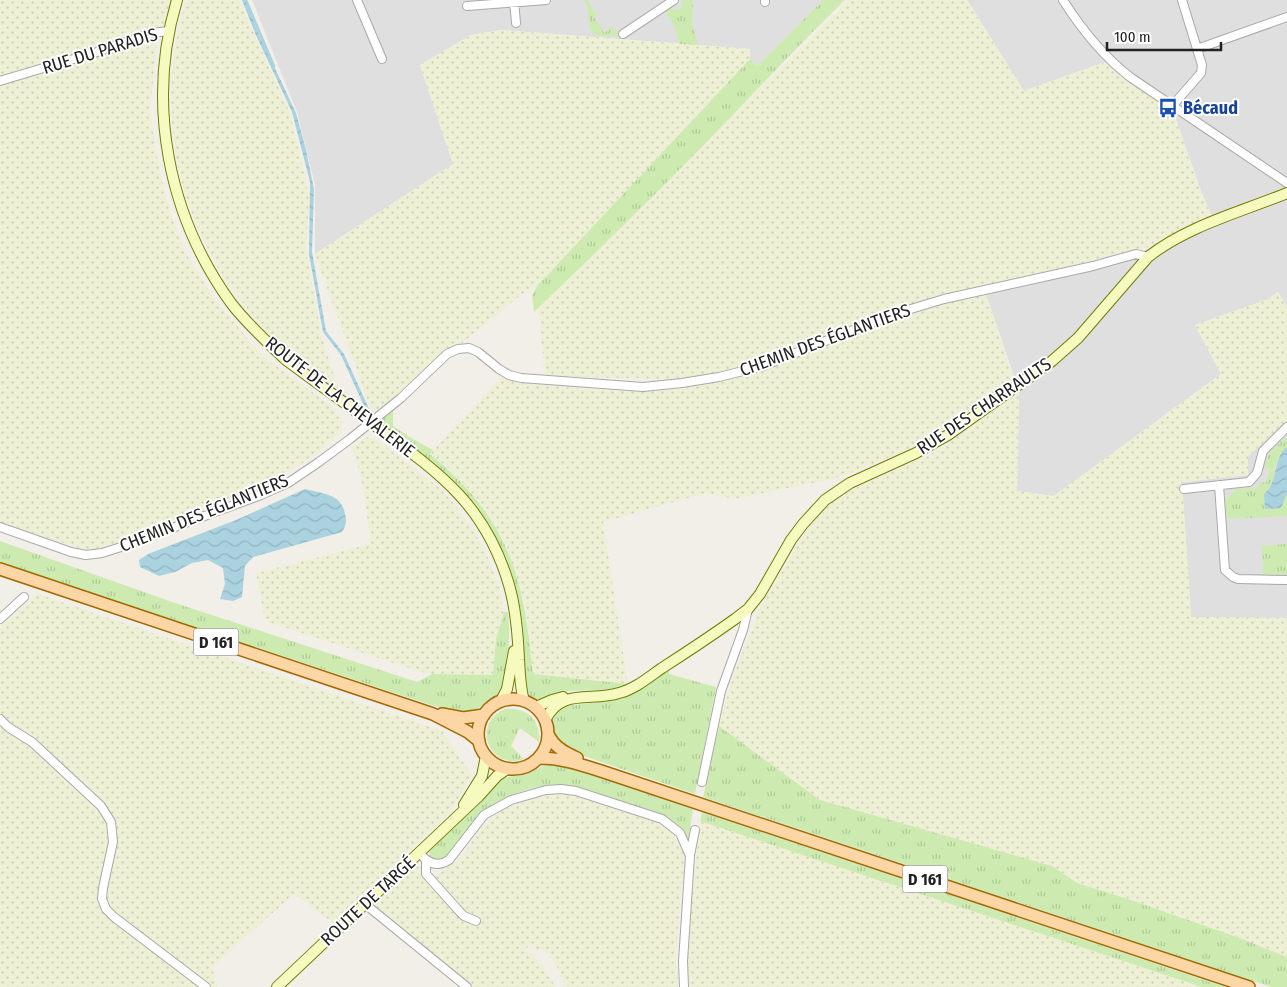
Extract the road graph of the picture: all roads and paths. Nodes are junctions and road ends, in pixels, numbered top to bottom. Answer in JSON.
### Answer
{"nodes":[{"id":1,"x":177,"y":0,"type":"edge"},
{"id":2,"x":357,"y":0,"type":"edge"},
{"id":3,"x":546,"y":0,"type":"edge"},
{"id":4,"x":674,"y":0,"type":"edge"},
{"id":5,"x":1063,"y":0,"type":"edge"},
{"id":6,"x":1182,"y":0,"type":"edge"},
{"id":7,"x":514,"y":1,"type":"edge"},
{"id":8,"x":467,"y":6,"type":"dead end"},
{"id":9,"x":1287,"y":17,"type":"edge"},
{"id":10,"x":516,"y":24,"type":"dead end"},
{"id":11,"x":169,"y":31,"type":"junction"},
{"id":12,"x":623,"y":34,"type":"dead end"},
{"id":13,"x":1197,"y":49,"type":"junction"},
{"id":14,"x":382,"y":59,"type":"dead end"},
{"id":15,"x":0,"y":81,"type":"edge"},
{"id":16,"x":1173,"y":106,"type":"junction"},
{"id":17,"x":1287,"y":183,"type":"edge"},
{"id":18,"x":1287,"y":193,"type":"edge"},
{"id":19,"x":1148,"y":257,"type":"junction"},
{"id":20,"x":370,"y":422,"type":"junction"},
{"id":21,"x":1287,"y":428,"type":"edge"},
{"id":22,"x":1219,"y":485,"type":"junction"},
{"id":23,"x":1184,"y":489,"type":"dead end"},
{"id":24,"x":0,"y":527,"type":"edge"},
{"id":25,"x":0,"y":569,"type":"edge"},
{"id":26,"x":1287,"y":580,"type":"edge"},
{"id":27,"x":24,"y":597,"type":"dead end"},
{"id":28,"x":748,"y":609,"type":"junction"},
{"id":29,"x":0,"y":619,"type":"edge"},
{"id":30,"x":516,"y":637,"type":"junction"},
{"id":31,"x":577,"y":697,"type":"junction"},
{"id":32,"x":501,"y":701,"type":"junction"},
{"id":33,"x":524,"y":701,"type":"junction"},
{"id":34,"x":536,"y":707,"type":"junction"},
{"id":35,"x":433,"y":714,"type":"junction"},
{"id":36,"x":484,"y":715,"type":"junction"},
{"id":37,"x":0,"y":719,"type":"edge"},
{"id":38,"x":545,"y":720,"type":"junction"},
{"id":39,"x":548,"y":734,"type":"junction"},
{"id":40,"x":479,"y":741,"type":"junction"},
{"id":41,"x":486,"y":756,"type":"junction"},
{"id":42,"x":539,"y":758,"type":"junction"},
{"id":43,"x":507,"y":769,"type":"junction"},
{"id":44,"x":600,"y":771,"type":"junction"},
{"id":45,"x":702,"y":782,"type":"dead end"},
{"id":46,"x":459,"y":814,"type":"junction"},
{"id":47,"x":695,"y":830,"type":"dead end"},
{"id":48,"x":423,"y":856,"type":"junction"},
{"id":49,"x":690,"y":856,"type":"junction"},
{"id":50,"x":365,"y":904,"type":"junction"},
{"id":51,"x":476,"y":921,"type":"dead end"},
{"id":52,"x":206,"y":987,"type":"edge"},
{"id":53,"x":277,"y":987,"type":"edge"},
{"id":54,"x":467,"y":987,"type":"edge"},
{"id":55,"x":684,"y":987,"type":"edge"},
{"id":56,"x":1249,"y":987,"type":"edge"}],
"edges":[{"from":1,"to":11,"type":"street","name":"RUE DU PARADIS"},
{"from":2,"to":14,"type":"street"},
{"from":3,"to":7,"type":"street"},
{"from":4,"to":12,"type":"street"},
{"from":5,"to":16,"type":"street"},
{"from":6,"to":13,"type":"street"},
{"from":7,"to":8,"type":"street"},
{"from":7,"to":10,"type":"street"},
{"from":9,"to":13,"type":"street"},
{"from":11,"to":15,"type":"street","name":"RUE DU PARADIS"},
{"from":11,"to":20,"type":"street","name":"ROUTE DE LA CHEVALERIE"},
{"from":13,"to":16,"type":"street"},
{"from":16,"to":17,"type":"street"},
{"from":18,"to":19,"type":"street","name":"RUE DES CHARRAULTS"},
{"from":19,"to":20,"type":"street","name":"CHEMIN DES ÉGLANTIERS"},
{"from":19,"to":28,"type":"street","name":"RUE DES CHARRAULTS"},
{"from":20,"to":24,"type":"street","name":"CHEMIN DES ÉGLANTIERS"},
{"from":20,"to":30,"type":"street","name":"ROUTE DE LA CHEVALERIE"},
{"from":21,"to":22,"type":"street"},
{"from":22,"to":23,"type":"street"},
{"from":22,"to":26,"type":"street"},
{"from":25,"to":35,"type":"main road","number":"D 161"},
{"from":27,"to":29,"type":"street"},
{"from":28,"to":31,"type":"street","name":"RUE DES CHARRAULTS"},
{"from":28,"to":45,"type":"street"},
{"from":30,"to":32,"type":"street","name":"ROUTE DE LA CHEVALERIE"},
{"from":30,"to":33,"type":"street","name":"ROUTE DE LA CHEVALERIE"},
{"from":31,"to":34,"type":"street"},
{"from":31,"to":38,"type":"street","name":"RUE DES CHARRAULTS"},
{"from":32,"to":33,"type":"main road"},
{"from":32,"to":36,"type":"main road"},
{"from":33,"to":34,"type":"main road"},
{"from":34,"to":38,"type":"main road"},
{"from":35,"to":36,"type":"main road","number":"D 161"},
{"from":35,"to":40,"type":"main road","number":"D 161"},
{"from":36,"to":40,"type":"main road"},
{"from":37,"to":52,"type":"street"},
{"from":38,"to":39,"type":"main road"},
{"from":39,"to":42,"type":"main road"},
{"from":39,"to":44,"type":"main road","number":"D 161"},
{"from":40,"to":41,"type":"main road"},
{"from":41,"to":43,"type":"main road"},
{"from":41,"to":46,"type":"street","name":"ROUTE DE TARGÉ"},
{"from":42,"to":43,"type":"main road"},
{"from":42,"to":44,"type":"main road","number":"D 161"},
{"from":43,"to":46,"type":"street","name":"ROUTE DE TARGÉ"},
{"from":44,"to":56,"type":"main road","number":"D 161"},
{"from":46,"to":48,"type":"street","name":"ROUTE DE TARGÉ"},
{"from":47,"to":49,"type":"street"},
{"from":48,"to":49,"type":"street"},
{"from":48,"to":50,"type":"street","name":"ROUTE DE TARGÉ"},
{"from":48,"to":51,"type":"street"},
{"from":49,"to":55,"type":"street"},
{"from":50,"to":53,"type":"street","name":"ROUTE DE TARGÉ"},
{"from":50,"to":54,"type":"street"}]}
